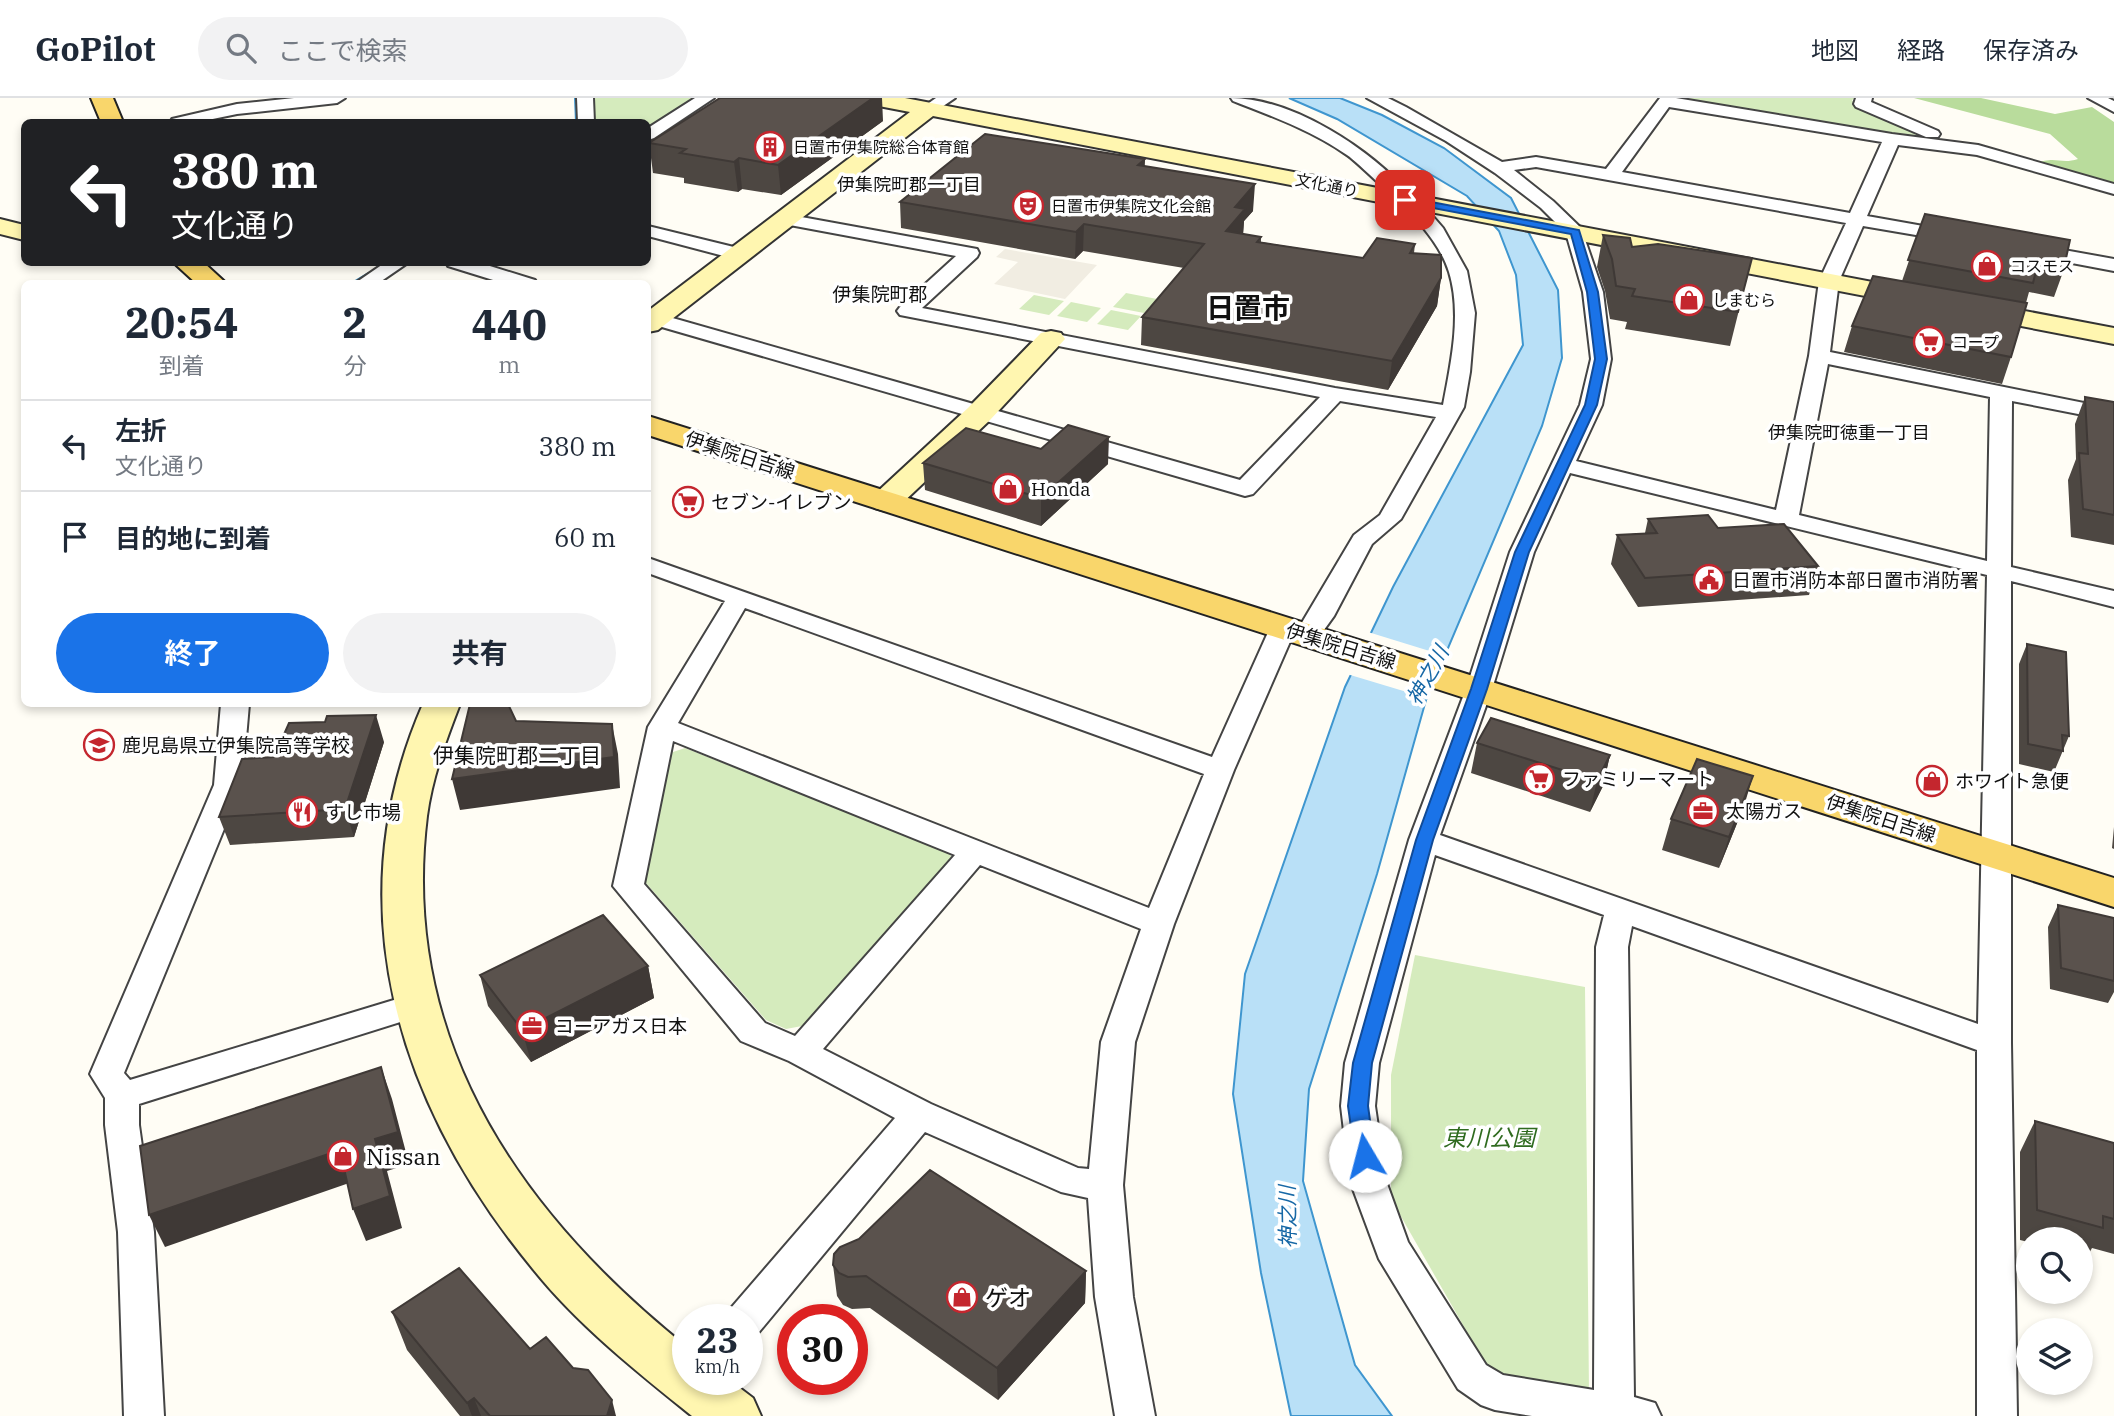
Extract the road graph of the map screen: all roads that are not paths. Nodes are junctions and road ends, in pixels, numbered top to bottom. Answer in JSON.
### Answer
{"nodes":[{"id":1,"x":102,"y":98,"type":"edge"},
{"id":2,"x":337,"y":98,"type":"edge"},
{"id":3,"x":585,"y":98,"type":"edge"},
{"id":4,"x":706,"y":98,"type":"edge"},
{"id":5,"x":871,"y":98,"type":"edge"},
{"id":6,"x":1239,"y":98,"type":"edge"},
{"id":7,"x":1375,"y":98,"type":"edge"},
{"id":8,"x":1864,"y":98,"type":"edge"},
{"id":9,"x":2096,"y":98,"type":"edge"},
{"id":10,"x":1667,"y":100,"type":"edge"},
{"id":11,"x":937,"y":104,"type":"edge"},
{"id":12,"x":2114,"y":107,"type":"edge"},
{"id":13,"x":112,"y":119,"type":"edge"},
{"id":14,"x":192,"y":119,"type":"edge"},
{"id":15,"x":586,"y":119,"type":"edge"},
{"id":16,"x":651,"y":133,"type":"edge"},
{"id":17,"x":1892,"y":139,"type":"junction"},
{"id":18,"x":1978,"y":150,"type":"junction"},
{"id":19,"x":1497,"y":168,"type":"junction"},
{"id":20,"x":1611,"y":175,"type":"junction"},
{"id":21,"x":2114,"y":189,"type":"edge"},
{"id":22,"x":1415,"y":202,"type":"junction"},
{"id":23,"x":785,"y":219,"type":"junction"},
{"id":24,"x":1855,"y":219,"type":"junction"},
{"id":25,"x":0,"y":227,"type":"edge"},
{"id":26,"x":21,"y":232,"type":"edge"},
{"id":27,"x":651,"y":232,"type":"edge"},
{"id":28,"x":1575,"y":232,"type":"junction"},
{"id":29,"x":1978,"y":241,"type":"edge"},
{"id":30,"x":2018,"y":248,"type":"edge"},
{"id":31,"x":739,"y":254,"type":"junction"},
{"id":32,"x":2114,"y":265,"type":"edge"},
{"id":33,"x":191,"y":266,"type":"edge"},
{"id":34,"x":393,"y":266,"type":"edge"},
{"id":35,"x":468,"y":266,"type":"edge"},
{"id":36,"x":209,"y":280,"type":"edge"},
{"id":37,"x":370,"y":280,"type":"edge"},
{"id":38,"x":515,"y":280,"type":"edge"},
{"id":39,"x":1829,"y":281,"type":"junction"},
{"id":40,"x":651,"y":319,"type":"edge"},
{"id":41,"x":651,"y":320,"type":"edge"},
{"id":42,"x":2114,"y":336,"type":"edge"},
{"id":43,"x":1051,"y":339,"type":"junction"},
{"id":44,"x":1819,"y":356,"type":"junction"},
{"id":45,"x":2001,"y":393,"type":"junction"},
{"id":46,"x":1335,"y":394,"type":"junction"},
{"id":47,"x":1451,"y":413,"type":"junction"},
{"id":48,"x":979,"y":414,"type":"junction"},
{"id":49,"x":2114,"y":415,"type":"edge"},
{"id":50,"x":651,"y":426,"type":"edge"},
{"id":51,"x":1565,"y":465,"type":"junction"},
{"id":52,"x":886,"y":501,"type":"junction"},
{"id":53,"x":1786,"y":519,"type":"junction"},
{"id":54,"x":651,"y":566,"type":"edge"},
{"id":55,"x":2001,"y":572,"type":"junction"},
{"id":56,"x":739,"y":598,"type":"junction"},
{"id":57,"x":2114,"y":599,"type":"edge"},
{"id":58,"x":1304,"y":635,"type":"junction"},
{"id":59,"x":1467,"y":686,"type":"junction"},
{"id":60,"x":235,"y":707,"type":"edge"},
{"id":61,"x":440,"y":707,"type":"edge"},
{"id":62,"x":662,"y":727,"type":"junction"},
{"id":63,"x":1220,"y":770,"type":"junction"},
{"id":64,"x":1424,"y":840,"type":"junction"},
{"id":65,"x":975,"y":851,"type":"junction"},
{"id":66,"x":1997,"y":854,"type":"junction"},
{"id":67,"x":2114,"y":893,"type":"edge"},
{"id":68,"x":1620,"y":912,"type":"junction"},
{"id":69,"x":1158,"y":924,"type":"junction"},
{"id":70,"x":417,"y":1005,"type":"junction"},
{"id":71,"x":1994,"y":1043,"type":"junction"},
{"id":72,"x":801,"y":1052,"type":"junction"},
{"id":73,"x":122,"y":1096,"type":"junction"},
{"id":74,"x":919,"y":1114,"type":"junction"},
{"id":75,"x":1105,"y":1185,"type":"junction"},
{"id":76,"x":759,"y":1304,"type":"edge"},
{"id":77,"x":672,"y":1365,"type":"edge"},
{"id":78,"x":708,"y":1395,"type":"edge"},
{"id":79,"x":1623,"y":1415,"type":"edge"},
{"id":80,"x":144,"y":1416,"type":"edge"},
{"id":81,"x":733,"y":1416,"type":"edge"},
{"id":82,"x":1135,"y":1416,"type":"edge"},
{"id":83,"x":1997,"y":1416,"type":"edge"}],
"edges":[{"from":1,"to":13,"type":"main road"},
{"from":2,"to":14,"type":"street"},
{"from":3,"to":15,"type":"street"},
{"from":4,"to":16,"type":"street"},
{"from":5,"to":11,"type":"street","name":"文化通り"},
{"from":6,"to":22,"type":"street"},
{"from":7,"to":19,"type":"street"},
{"from":8,"to":18,"type":"street"},
{"from":9,"to":12,"type":"street"},
{"from":10,"to":17,"type":"street"},
{"from":10,"to":20,"type":"street"},
{"from":11,"to":22,"type":"street","name":"文化通り"},
{"from":11,"to":23,"type":"street"},
{"from":17,"to":18,"type":"street"},
{"from":17,"to":24,"type":"street"},
{"from":18,"to":21,"type":"street"},
{"from":19,"to":20,"type":"street"},
{"from":19,"to":28,"type":"street"},
{"from":20,"to":24,"type":"street"},
{"from":22,"to":28,"type":"street","name":"文化通り"},
{"from":22,"to":47,"type":"street"},
{"from":23,"to":31,"type":"street"},
{"from":23,"to":43,"type":"street"},
{"from":24,"to":29,"type":"street"},
{"from":24,"to":39,"type":"street"},
{"from":25,"to":26,"type":"street"},
{"from":27,"to":31,"type":"street"},
{"from":28,"to":39,"type":"street","name":"文化通り"},
{"from":28,"to":51,"type":"street"},
{"from":30,"to":32,"type":"street"},
{"from":31,"to":40,"type":"street"},
{"from":33,"to":36,"type":"main road"},
{"from":34,"to":37,"type":"street"},
{"from":35,"to":38,"type":"street"},
{"from":39,"to":42,"type":"street","name":"文化通り"},
{"from":39,"to":44,"type":"street"},
{"from":41,"to":48,"type":"street"},
{"from":43,"to":46,"type":"street"},
{"from":43,"to":48,"type":"street"},
{"from":44,"to":45,"type":"street"},
{"from":44,"to":53,"type":"street"},
{"from":45,"to":49,"type":"street"},
{"from":45,"to":55,"type":"street"},
{"from":46,"to":47,"type":"street"},
{"from":46,"to":48,"type":"street"},
{"from":47,"to":58,"type":"street"},
{"from":48,"to":52,"type":"street"},
{"from":50,"to":52,"type":"main road","name":"伊集院日吉線"},
{"from":51,"to":53,"type":"street"},
{"from":51,"to":59,"type":"street"},
{"from":52,"to":58,"type":"main road","name":"伊集院日吉線"},
{"from":53,"to":55,"type":"street"},
{"from":54,"to":56,"type":"street"},
{"from":55,"to":57,"type":"street"},
{"from":55,"to":66,"type":"street"},
{"from":56,"to":62,"type":"street"},
{"from":56,"to":63,"type":"street"},
{"from":58,"to":59,"type":"main road","name":"伊集院日吉線"},
{"from":58,"to":63,"type":"street"},
{"from":59,"to":64,"type":"street"},
{"from":59,"to":66,"type":"main road","name":"伊集院日吉線"},
{"from":60,"to":73,"type":"street"},
{"from":61,"to":70,"type":"street"},
{"from":62,"to":65,"type":"street"},
{"from":62,"to":72,"type":"street"},
{"from":63,"to":69,"type":"street"},
{"from":64,"to":68,"type":"street"},
{"from":64,"to":79,"type":"street"},
{"from":65,"to":69,"type":"street"},
{"from":65,"to":72,"type":"street"},
{"from":66,"to":67,"type":"main road","name":"伊集院日吉線"},
{"from":66,"to":71,"type":"street"},
{"from":68,"to":71,"type":"street"},
{"from":68,"to":79,"type":"street"},
{"from":69,"to":75,"type":"street"},
{"from":70,"to":73,"type":"street"},
{"from":70,"to":77,"type":"street"},
{"from":71,"to":83,"type":"street"},
{"from":72,"to":74,"type":"street"},
{"from":73,"to":80,"type":"street"},
{"from":74,"to":75,"type":"street"},
{"from":74,"to":76,"type":"street"},
{"from":75,"to":82,"type":"street"},
{"from":78,"to":81,"type":"street"}]}
